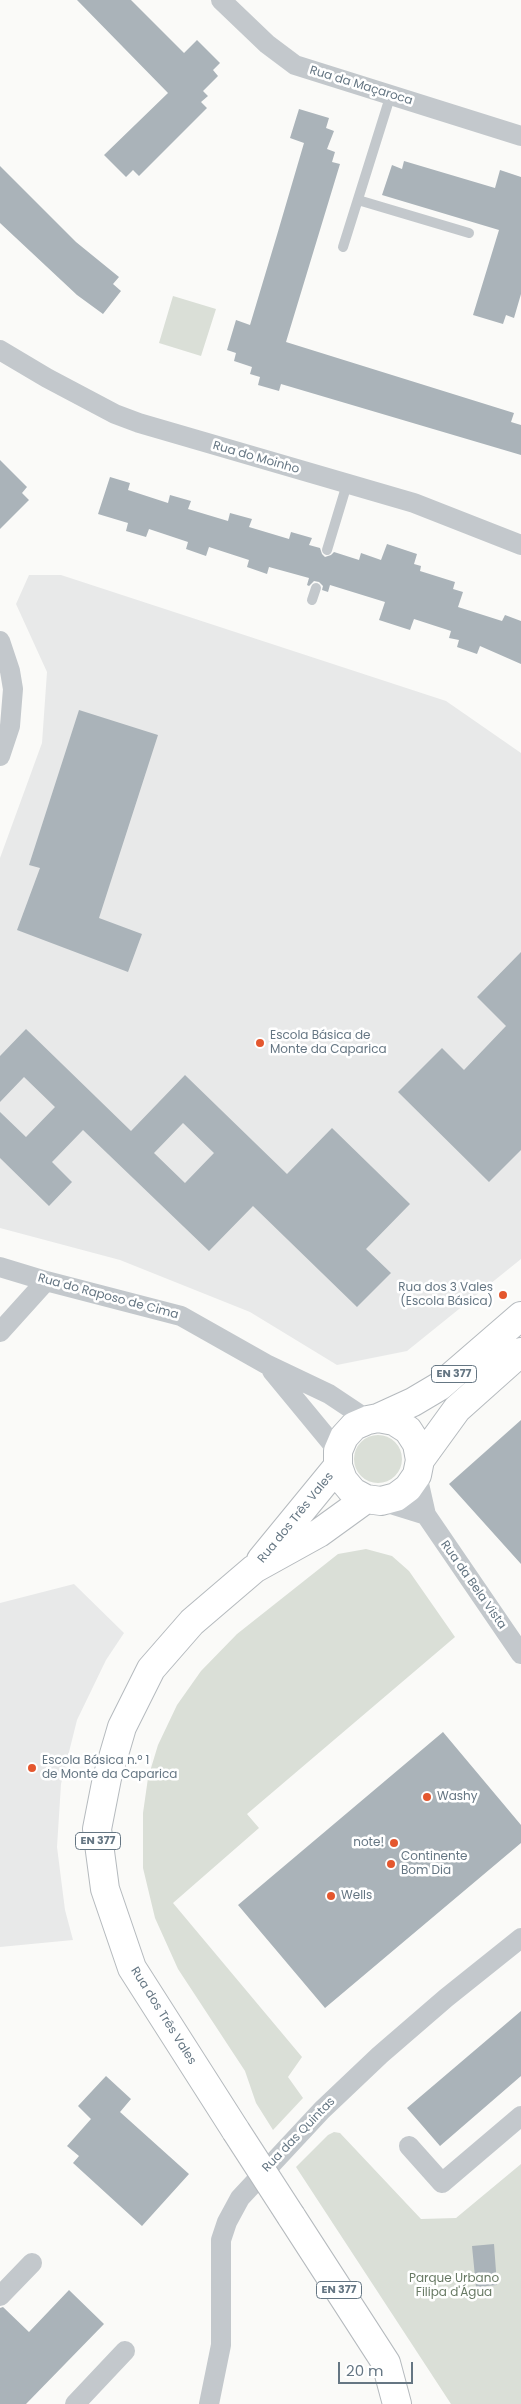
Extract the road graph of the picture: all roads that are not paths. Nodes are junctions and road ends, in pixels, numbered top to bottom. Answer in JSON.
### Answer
{"nodes":[{"id":1,"x":221,"y":0,"type":"edge"},
{"id":2,"x":392,"y":94,"type":"junction"},
{"id":3,"x":521,"y":136,"type":"edge"},
{"id":4,"x":358,"y":200,"type":"junction"},
{"id":5,"x":469,"y":233,"type":"dead end"},
{"id":6,"x":343,"y":247,"type":"dead end"},
{"id":7,"x":0,"y":350,"type":"edge"},
{"id":8,"x":347,"y":484,"type":"junction"},
{"id":9,"x":521,"y":545,"type":"edge"},
{"id":10,"x":328,"y":550,"type":"dead end"},
{"id":11,"x":316,"y":588,"type":"dead end"},
{"id":12,"x":312,"y":600,"type":"dead end"},
{"id":13,"x":0,"y":641,"type":"edge"},
{"id":14,"x":0,"y":756,"type":"edge"},
{"id":15,"x":0,"y":1266,"type":"edge"},
{"id":16,"x":46,"y":1281,"type":"junction"},
{"id":17,"x":521,"y":1316,"type":"edge"},
{"id":18,"x":0,"y":1332,"type":"edge"},
{"id":19,"x":521,"y":1352,"type":"edge"},
{"id":20,"x":266,"y":1364,"type":"junction"},
{"id":21,"x":373,"y":1419,"type":"junction"},
{"id":22,"x":338,"y":1459,"type":"junction"},
{"id":23,"x":418,"y":1468,"type":"junction"},
{"id":24,"x":374,"y":1500,"type":"junction"},
{"id":25,"x":426,"y":1515,"type":"junction"},
{"id":26,"x":254,"y":1569,"type":"junction"},
{"id":27,"x":521,"y":1654,"type":"edge"},
{"id":28,"x":521,"y":1938,"type":"edge"},
{"id":29,"x":521,"y":2116,"type":"edge"},
{"id":30,"x":409,"y":2146,"type":"dead end"},
{"id":31,"x":32,"y":2263,"type":"dead end"},
{"id":32,"x":0,"y":2296,"type":"edge"},
{"id":33,"x":125,"y":2351,"type":"dead end"},
{"id":34,"x":386,"y":2363,"type":"junction"},
{"id":35,"x":75,"y":2404,"type":"edge"},
{"id":36,"x":209,"y":2404,"type":"edge"},
{"id":37,"x":397,"y":2404,"type":"edge"},
{"id":38,"x":417,"y":2404,"type":"edge"}],
"edges":[{"from":1,"to":2,"type":"street","name":"Rua da Maçaroca"},
{"from":2,"to":3,"type":"street","name":"Rua da Maçaroca"},
{"from":2,"to":4,"type":"lane"},
{"from":4,"to":5,"type":"lane"},
{"from":4,"to":6,"type":"lane"},
{"from":7,"to":8,"type":"street","name":"Rua do Moinho"},
{"from":8,"to":9,"type":"street","name":"Rua do Moinho"},
{"from":8,"to":10,"type":"lane"},
{"from":11,"to":12,"type":"lane"},
{"from":13,"to":14,"type":"street"},
{"from":15,"to":16,"type":"street","name":"Rua do Raposo de Cima"},
{"from":16,"to":18,"type":"street"},
{"from":16,"to":20,"type":"street","name":"Rua do Raposo de Cima"},
{"from":17,"to":21,"type":"main road","name":"Rua dos Três Vales","number":"EN 377"},
{"from":19,"to":23,"type":"main road","name":"Rua dos Três Vales","number":"EN 377"},
{"from":20,"to":21,"type":"street","name":"Rua do Raposo de Cima"},
{"from":20,"to":22,"type":"street","name":"Rua do Raposo de Cima"},
{"from":21,"to":22,"type":"main road","name":"Rua dos Três Vales","number":"EN 377"},
{"from":21,"to":23,"type":"main road"},
{"from":22,"to":24,"type":"main road","name":"Rua dos Três Vales"},
{"from":22,"to":26,"type":"main road","name":"Rua dos Três Vales","number":"EN 377"},
{"from":23,"to":24,"type":"main road","name":"Rua dos Três Vales","number":"EN 377"},
{"from":23,"to":25,"type":"street","name":"Rua da Bela Vista"},
{"from":24,"to":25,"type":"street"},
{"from":24,"to":26,"type":"main road","name":"Rua dos Três Vales","number":"EN 377"},
{"from":25,"to":27,"type":"street","name":"Rua da Bela Vista"},
{"from":26,"to":34,"type":"main road","name":"Rua dos Três Vales","number":"EN 377","bridge":true},
{"from":28,"to":36,"type":"street","name":"Rua das Quintas"},
{"from":29,"to":30,"type":"street"},
{"from":31,"to":32,"type":"street"},
{"from":33,"to":35,"type":"street"},
{"from":34,"to":37,"type":"main road","name":"Rua dos Três Vales","number":"EN 377"},
{"from":34,"to":38,"type":"main road","number":"EN 377"}]}
